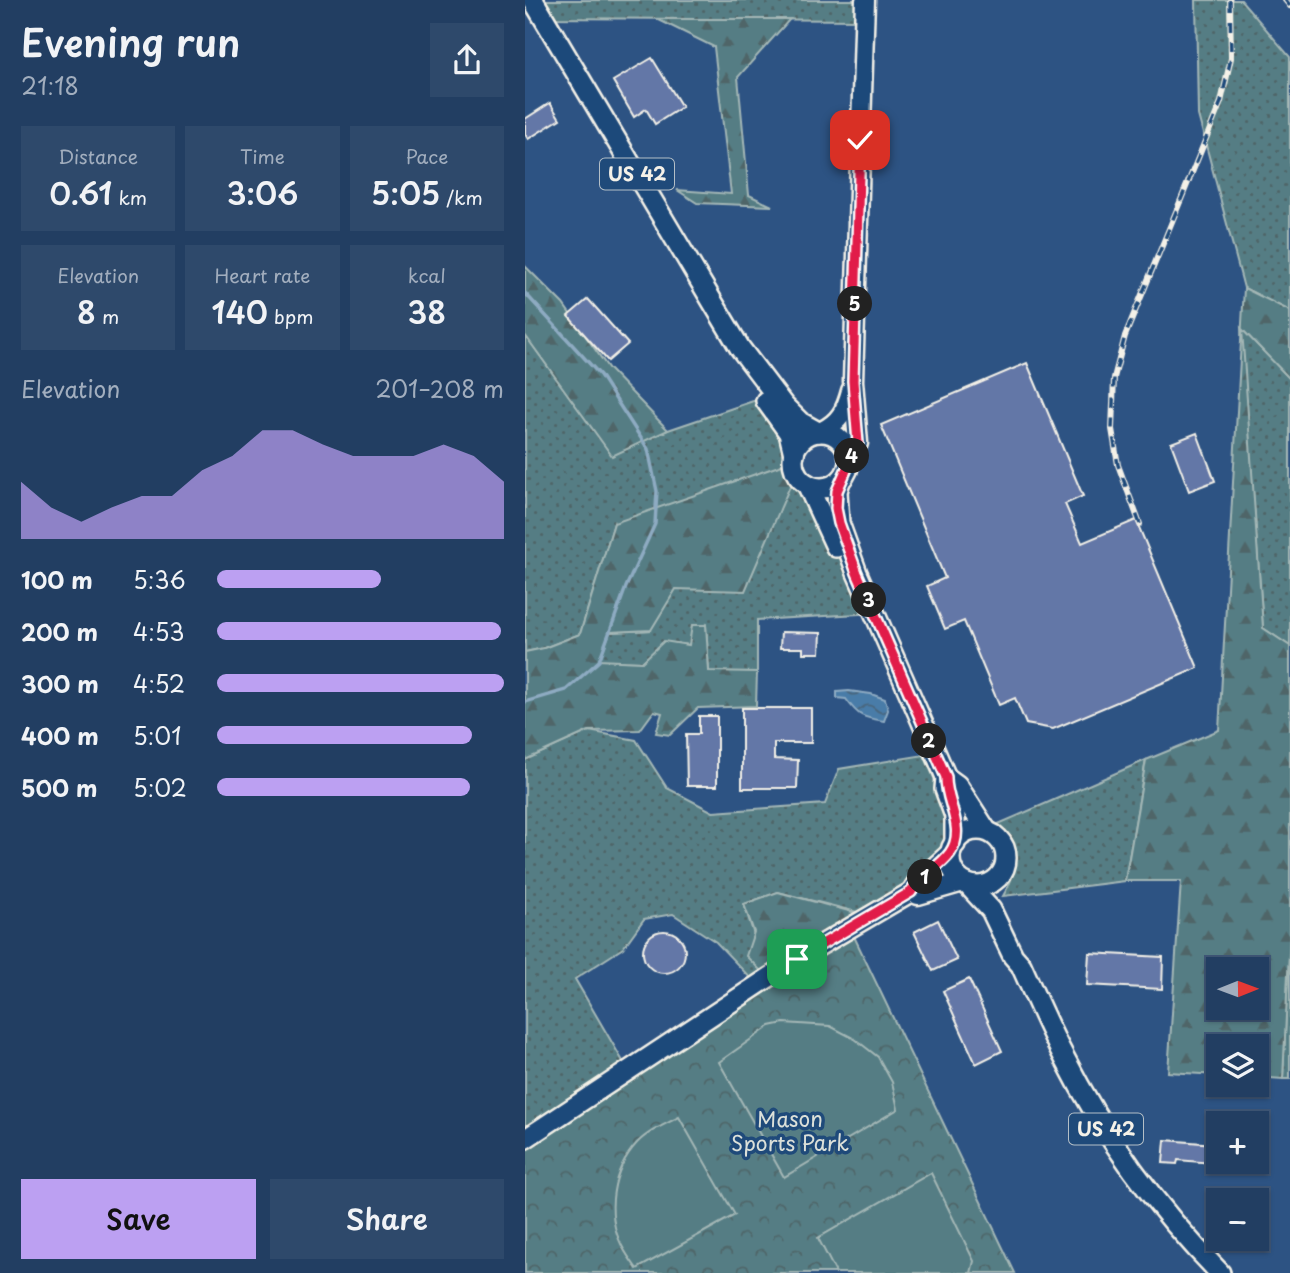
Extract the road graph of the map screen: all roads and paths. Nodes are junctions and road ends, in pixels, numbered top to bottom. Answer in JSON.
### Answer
{"nodes":[{"id":1,"x":533,"y":0,"type":"edge"},
{"id":2,"x":866,"y":0,"type":"edge"},
{"id":3,"x":740,"y":348,"type":"junction"},
{"id":4,"x":853,"y":381,"type":"junction"},
{"id":5,"x":820,"y":432,"type":"junction"},
{"id":6,"x":794,"y":454,"type":"junction"},
{"id":7,"x":850,"y":462,"type":"junction"},
{"id":8,"x":840,"y":481,"type":"junction"},
{"id":9,"x":807,"y":484,"type":"junction"},
{"id":10,"x":857,"y":573,"type":"junction"},
{"id":11,"x":946,"y":777,"type":"junction"},
{"id":12,"x":986,"y":830,"type":"junction"},
{"id":13,"x":953,"y":848,"type":"junction"},
{"id":14,"x":1000,"y":877,"type":"junction"},
{"id":15,"x":965,"y":883,"type":"junction"},
{"id":16,"x":911,"y":892,"type":"junction"},
{"id":17,"x":1020,"y":965,"type":"junction"},
{"id":18,"x":525,"y":1139,"type":"edge"},
{"id":19,"x":1220,"y":1273,"type":"edge"}],
"edges":[{"from":1,"to":3,"type":"main road","number":"US 42"},
{"from":2,"to":4,"type":"street"},
{"from":3,"to":5,"type":"main road","number":"US 42"},
{"from":3,"to":6,"type":"main road","number":"US 42"},
{"from":4,"to":5,"type":"street"},
{"from":4,"to":7,"type":"street"},
{"from":5,"to":6,"type":"main road"},
{"from":5,"to":7,"type":"main road"},
{"from":6,"to":9,"type":"main road"},
{"from":7,"to":8,"type":"main road"},
{"from":8,"to":9,"type":"main road"},
{"from":8,"to":10,"type":"main road","number":"US 42"},
{"from":9,"to":10,"type":"main road","number":"US 42"},
{"from":10,"to":11,"type":"main road","number":"US 42"},
{"from":11,"to":12,"type":"main road","number":"US 42"},
{"from":11,"to":13,"type":"main road","number":"US 42"},
{"from":12,"to":13,"type":"main road"},
{"from":12,"to":14,"type":"main road","number":"US 42"},
{"from":13,"to":15,"type":"main road","number":"US 42"},
{"from":13,"to":16,"type":"street"},
{"from":14,"to":15,"type":"main road"},
{"from":14,"to":17,"type":"main road","number":"US 42"},
{"from":15,"to":16,"type":"street"},
{"from":15,"to":17,"type":"main road","number":"US 42"},
{"from":16,"to":18,"type":"street"},
{"from":17,"to":19,"type":"main road","number":"US 42"}]}
